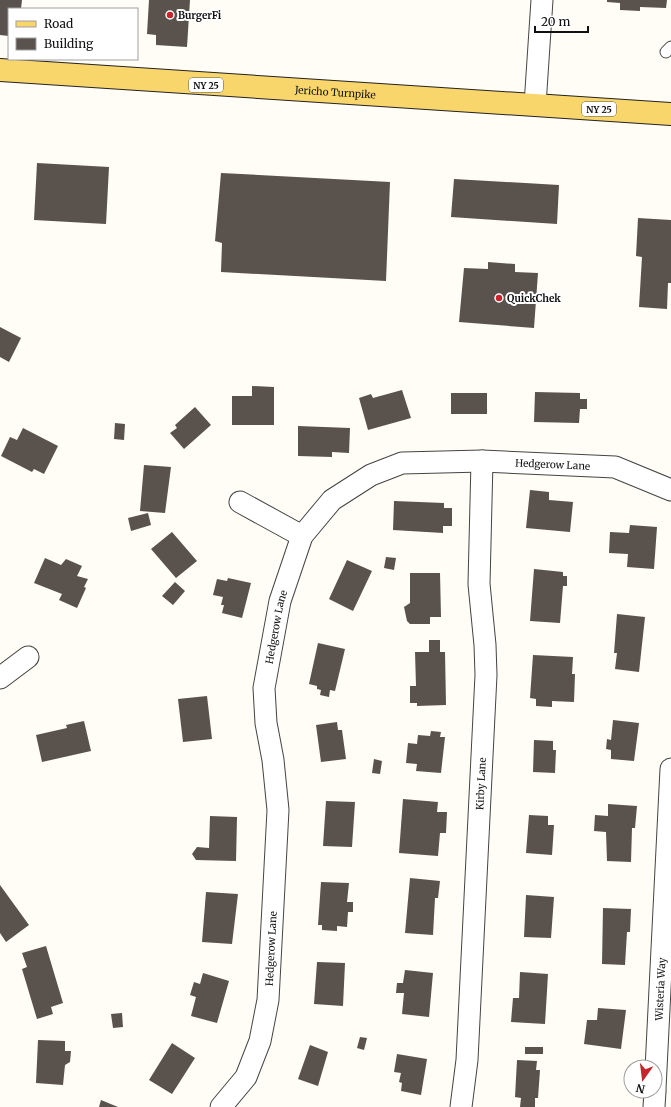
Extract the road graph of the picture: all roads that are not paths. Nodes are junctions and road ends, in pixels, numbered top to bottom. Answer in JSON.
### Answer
{"nodes":[{"id":1,"x":542,"y":0,"type":"edge"},
{"id":2,"x":0,"y":70,"type":"edge"},
{"id":3,"x":535,"y":105,"type":"junction"},
{"id":4,"x":671,"y":114,"type":"edge"},
{"id":5,"x":482,"y":460,"type":"junction"},
{"id":6,"x":671,"y":490,"type":"edge"},
{"id":7,"x":240,"y":502,"type":"dead end"},
{"id":8,"x":302,"y":536,"type":"junction"},
{"id":9,"x":28,"y":657,"type":"dead end"},
{"id":10,"x":0,"y":678,"type":"edge"},
{"id":11,"x":671,"y":769,"type":"edge"},
{"id":12,"x":657,"y":1059,"type":"edge"},
{"id":13,"x":221,"y":1107,"type":"edge"},
{"id":14,"x":461,"y":1107,"type":"edge"}],
"edges":[{"from":1,"to":3,"type":"street"},
{"from":2,"to":3,"type":"main road","name":"Jericho Turnpike","number":"NY 25"},
{"from":3,"to":4,"type":"main road","name":"Jericho Turnpike","number":"NY 25"},
{"from":5,"to":6,"type":"street","name":"Hedgerow Lane"},
{"from":5,"to":8,"type":"street","name":"Hedgerow Lane"},
{"from":5,"to":14,"type":"street","name":"Kirby Lane"},
{"from":7,"to":8,"type":"street"},
{"from":8,"to":13,"type":"street","name":"Hedgerow Lane"},
{"from":9,"to":10,"type":"street"},
{"from":11,"to":12,"type":"street","name":"Wisteria Way"}]}
